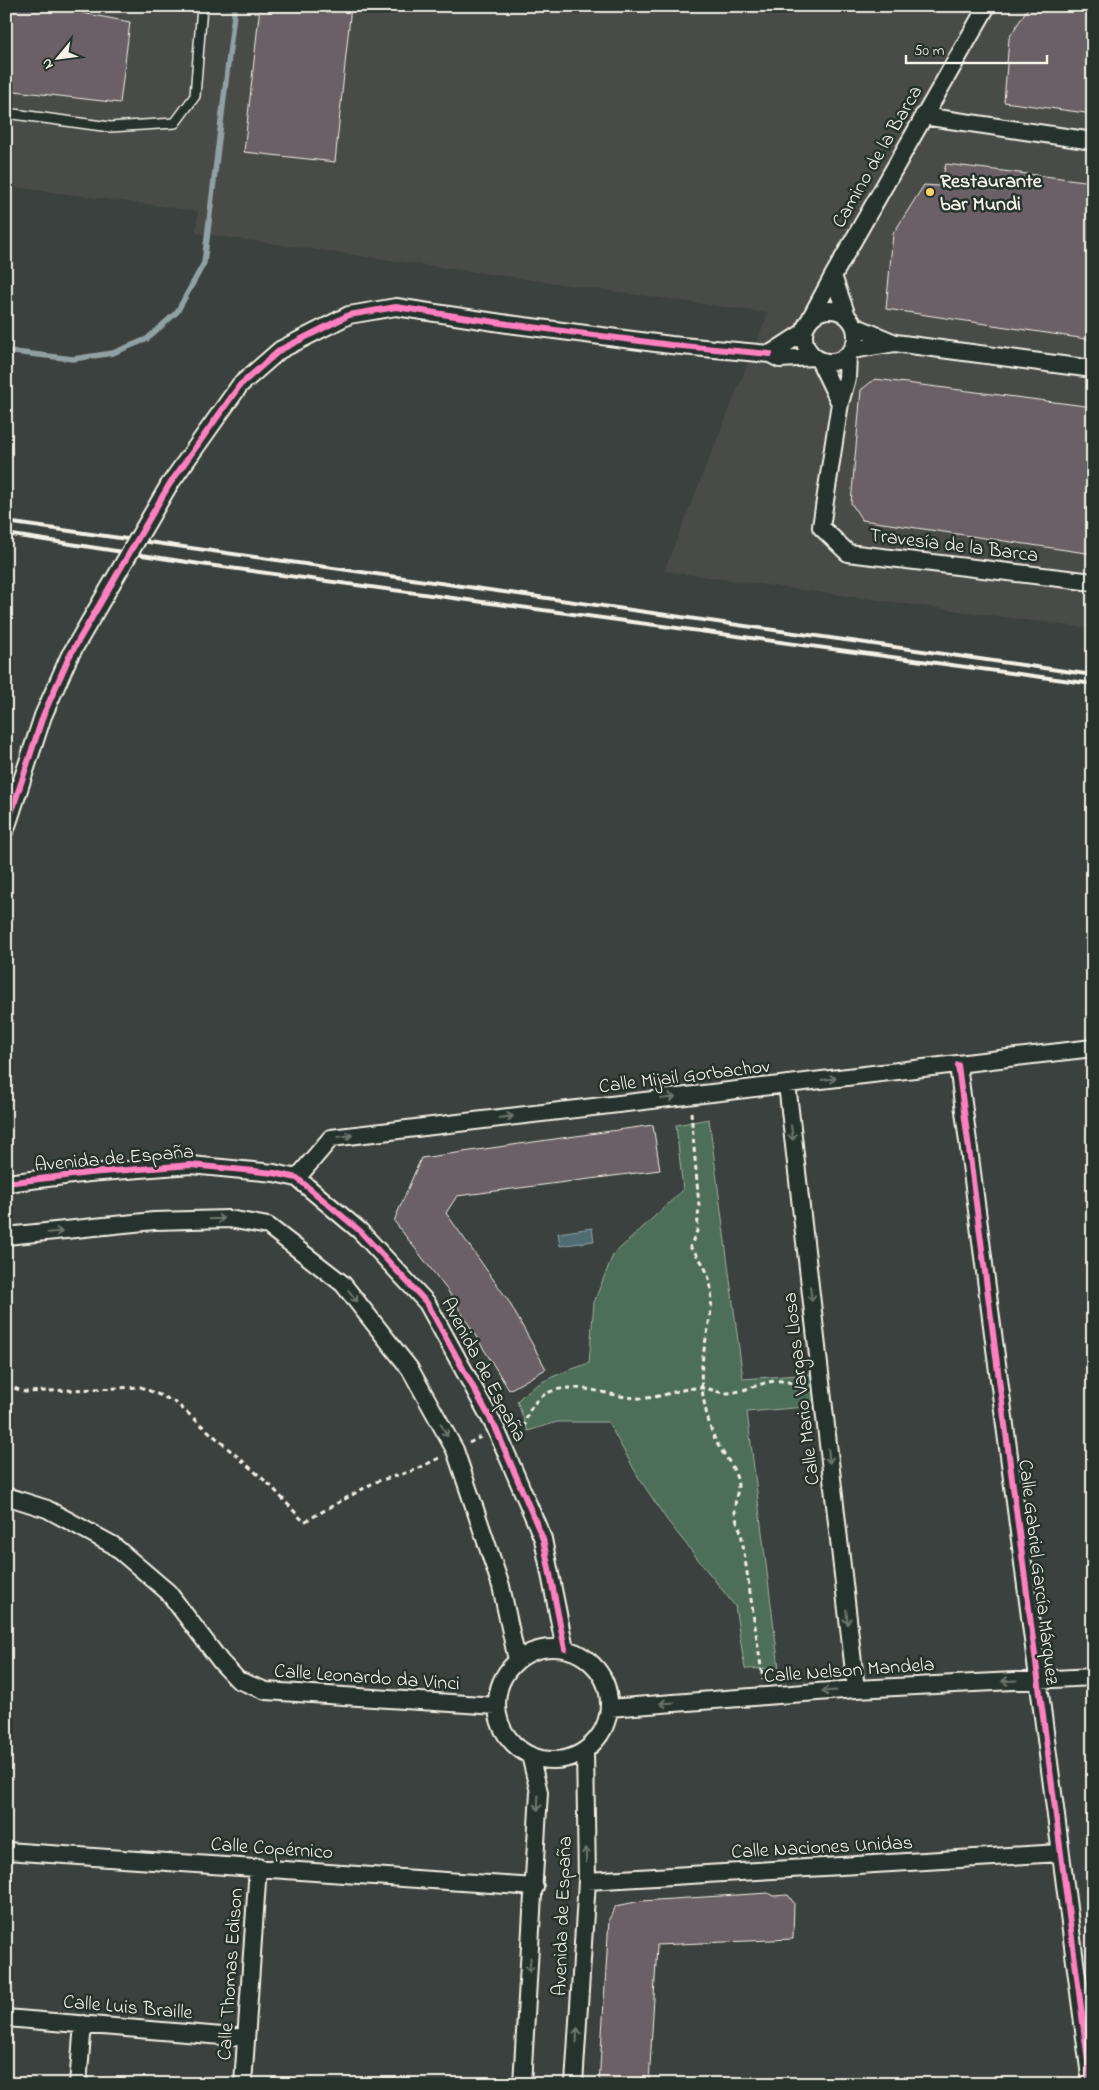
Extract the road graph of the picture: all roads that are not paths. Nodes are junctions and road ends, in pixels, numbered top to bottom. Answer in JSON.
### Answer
{"nodes":[{"id":1,"x":202,"y":6,"type":"edge"},
{"id":2,"x":987,"y":6,"type":"edge"},
{"id":3,"x":6,"y":113,"type":"edge"},
{"id":4,"x":923,"y":116,"type":"junction"},
{"id":5,"x":1093,"y":141,"type":"edge"},
{"id":6,"x":833,"y":276,"type":"junction"},
{"id":7,"x":850,"y":321,"type":"junction"},
{"id":8,"x":808,"y":324,"type":"junction"},
{"id":9,"x":895,"y":343,"type":"junction"},
{"id":10,"x":850,"y":352,"type":"junction"},
{"id":11,"x":770,"y":354,"type":"junction"},
{"id":12,"x":817,"y":358,"type":"junction"},
{"id":13,"x":1093,"y":369,"type":"edge"},
{"id":14,"x":840,"y":402,"type":"junction"},
{"id":15,"x":1093,"y":582,"type":"edge"},
{"id":16,"x":6,"y":830,"type":"edge"},
{"id":17,"x":1093,"y":1048,"type":"edge"},
{"id":18,"x":958,"y":1065,"type":"junction"},
{"id":19,"x":787,"y":1084,"type":"junction"},
{"id":20,"x":297,"y":1178,"type":"junction"},
{"id":21,"x":6,"y":1182,"type":"edge"},
{"id":22,"x":6,"y":1236,"type":"edge"},
{"id":23,"x":6,"y":1496,"type":"edge"},
{"id":24,"x":565,"y":1649,"type":"junction"},
{"id":25,"x":517,"y":1660,"type":"junction"},
{"id":26,"x":1093,"y":1677,"type":"edge"},
{"id":27,"x":1038,"y":1679,"type":"junction"},
{"id":28,"x":856,"y":1689,"type":"junction"},
{"id":29,"x":497,"y":1706,"type":"junction"},
{"id":30,"x":609,"y":1708,"type":"junction"},
{"id":31,"x":585,"y":1750,"type":"junction"},
{"id":32,"x":530,"y":1755,"type":"junction"},
{"id":33,"x":6,"y":1851,"type":"edge"},
{"id":34,"x":1060,"y":1853,"type":"junction"},
{"id":35,"x":258,"y":1867,"type":"junction"},
{"id":36,"x":587,"y":1881,"type":"junction"},
{"id":37,"x":535,"y":1887,"type":"junction"},
{"id":38,"x":6,"y":2018,"type":"edge"},
{"id":39,"x":83,"y":2024,"type":"junction"},
{"id":40,"x":246,"y":2038,"type":"junction"},
{"id":41,"x":78,"y":2084,"type":"edge"},
{"id":42,"x":243,"y":2084,"type":"edge"},
{"id":43,"x":522,"y":2084,"type":"edge"},
{"id":44,"x":574,"y":2084,"type":"edge"},
{"id":45,"x":1091,"y":2084,"type":"edge"}],
"edges":[{"from":1,"to":3,"type":"lane"},
{"from":2,"to":4,"type":"street","name":"Camino de la Barca"},
{"from":4,"to":5,"type":"street"},
{"from":4,"to":6,"type":"street","name":"Camino de la Barca"},
{"from":6,"to":7,"type":"street"},
{"from":6,"to":8,"type":"street","name":"Camino de la Barca"},
{"from":7,"to":8,"type":"street"},
{"from":7,"to":9,"type":"street"},
{"from":7,"to":10,"type":"street"},
{"from":8,"to":11,"type":"street"},
{"from":8,"to":12,"type":"street"},
{"from":9,"to":10,"type":"street"},
{"from":9,"to":13,"type":"street"},
{"from":10,"to":12,"type":"street"},
{"from":10,"to":14,"type":"street"},
{"from":11,"to":12,"type":"street"},
{"from":11,"to":16,"type":"street","bridge":true},
{"from":12,"to":14,"type":"street"},
{"from":14,"to":15,"type":"street","name":"Travesía de la Barca"},
{"from":17,"to":18,"type":"street","name":"Calle Mijail Gorbachov"},
{"from":19,"to":18,"type":"street","name":"Calle Mijail Gorbachov","one_way":true},
{"from":18,"to":27,"type":"street","name":"Calle Gabriel García Márquez"},
{"from":20,"to":19,"type":"street","name":"Calle Mijail Gorbachov","one_way":true},
{"from":19,"to":28,"type":"street","name":"Calle Mario Vargas Llosa","one_way":true},
{"from":20,"to":21,"type":"street","name":"Avenida de España"},
{"from":20,"to":24,"type":"street","name":"Avenida de España"},
{"from":22,"to":25,"type":"street","one_way":true},
{"from":23,"to":29,"type":"street","name":"Calle Leonardo da Vinci"},
{"from":24,"to":25,"type":"street"},
{"from":24,"to":30,"type":"street"},
{"from":25,"to":29,"type":"street"},
{"from":26,"to":27,"type":"street","name":"Calle Nelson Mandela"},
{"from":27,"to":28,"type":"street","name":"Calle Nelson Mandela","one_way":true},
{"from":27,"to":34,"type":"street","name":"Calle Gabriel García Márquez"},
{"from":28,"to":30,"type":"street","name":"Calle Nelson Mandela","one_way":true},
{"from":29,"to":32,"type":"street"},
{"from":30,"to":31,"type":"street"},
{"from":31,"to":32,"type":"street"},
{"from":36,"to":31,"type":"street","name":"Avenida de España","one_way":true},
{"from":32,"to":37,"type":"street","name":"Avenida de España","one_way":true},
{"from":33,"to":35,"type":"street","name":"Calle Copérnico"},
{"from":34,"to":36,"type":"street","name":"Calle Naciones Unidas"},
{"from":34,"to":45,"type":"street","name":"Calle Gabriel García Márquez"},
{"from":35,"to":37,"type":"street","name":"Calle Copérnico"},
{"from":35,"to":40,"type":"street","name":"Calle Thomas Edison"},
{"from":44,"to":36,"type":"street","name":"Avenida de España","one_way":true},
{"from":37,"to":43,"type":"street","name":"Avenida de España","one_way":true},
{"from":38,"to":39,"type":"street","name":"Calle Luis Braille"},
{"from":39,"to":40,"type":"street","name":"Calle Luis Braille"},
{"from":39,"to":41,"type":"street"},
{"from":40,"to":42,"type":"street","name":"Calle Thomas Edison"}]}
